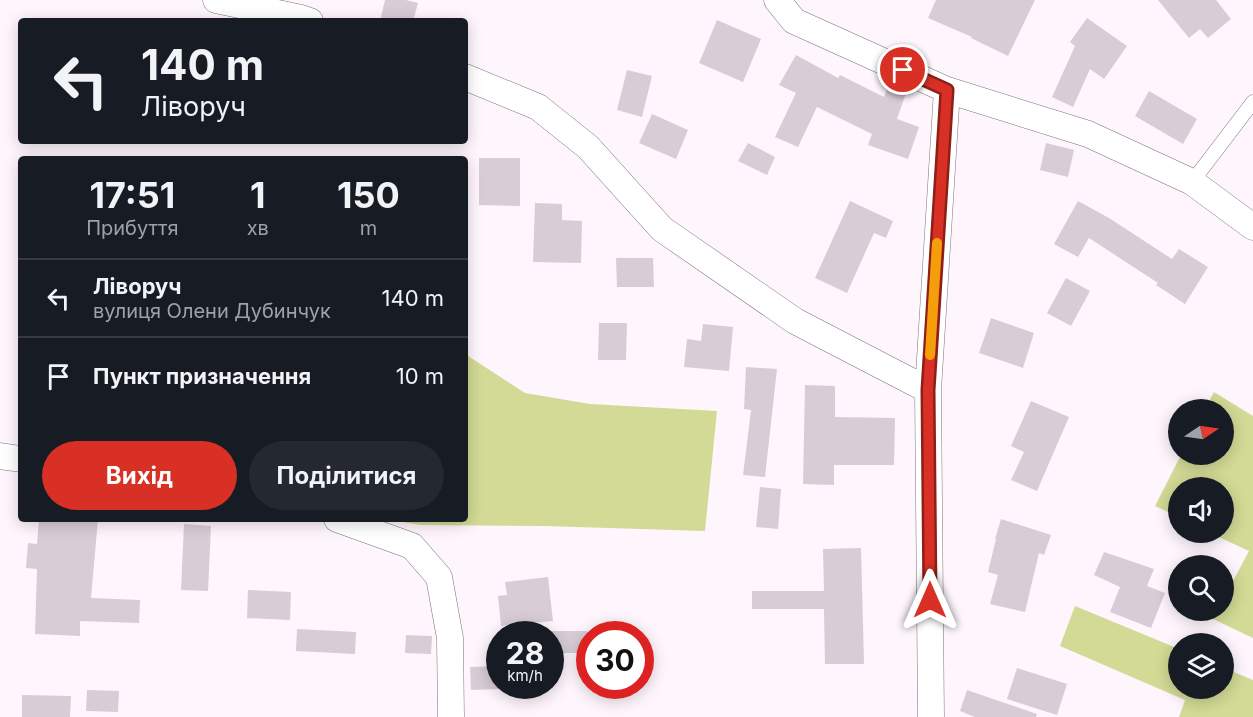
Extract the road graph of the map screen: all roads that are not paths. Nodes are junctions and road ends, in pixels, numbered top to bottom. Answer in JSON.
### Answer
{"nodes":[{"id":1,"x":216,"y":0,"type":"edge"},
{"id":2,"x":777,"y":0,"type":"edge"},
{"id":3,"x":301,"y":18,"type":"edge"},
{"id":4,"x":468,"y":78,"type":"edge"},
{"id":5,"x":947,"y":90,"type":"junction"},
{"id":6,"x":1253,"y":102,"type":"edge"},
{"id":7,"x":1192,"y":182,"type":"junction"},
{"id":8,"x":1253,"y":226,"type":"edge"},
{"id":9,"x":928,"y":390,"type":"junction"},
{"id":10,"x":0,"y":456,"type":"edge"},
{"id":11,"x":18,"y":459,"type":"edge"},
{"id":12,"x":345,"y":522,"type":"edge"},
{"id":13,"x":451,"y":717,"type":"edge"},
{"id":14,"x":931,"y":717,"type":"edge"}],
"edges":[{"from":1,"to":3,"type":"street"},
{"from":2,"to":5,"type":"street"},
{"from":4,"to":9,"type":"street"},
{"from":5,"to":7,"type":"street"},
{"from":5,"to":9,"type":"street"},
{"from":6,"to":7,"type":"lane"},
{"from":7,"to":8,"type":"street"},
{"from":9,"to":14,"type":"street"},
{"from":10,"to":11,"type":"street"},
{"from":12,"to":13,"type":"street"}]}
